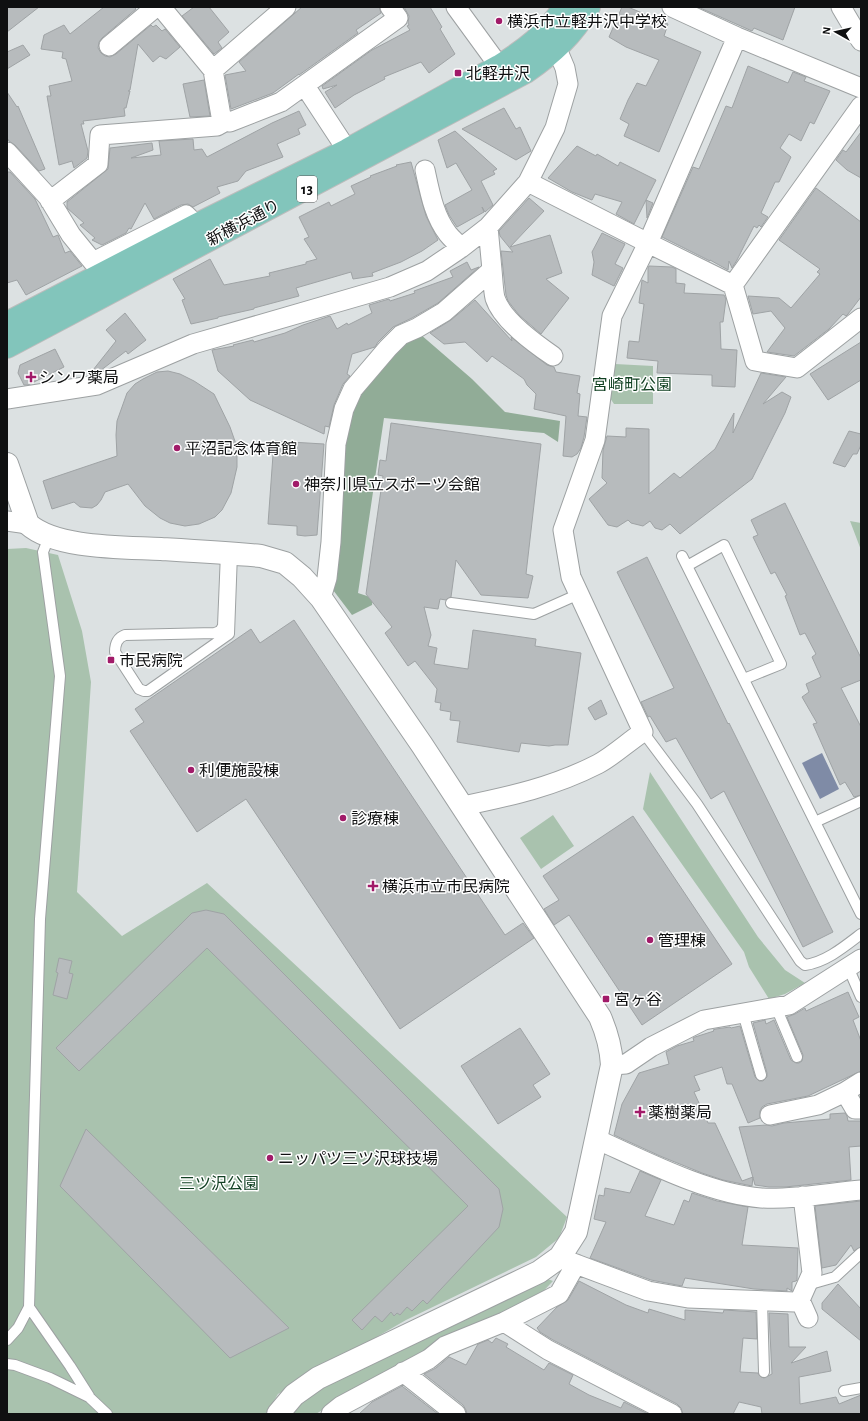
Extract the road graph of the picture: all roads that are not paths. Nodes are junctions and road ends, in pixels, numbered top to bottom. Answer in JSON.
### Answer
{"nodes":[{"id":1,"x":156,"y":7,"type":"edge"},
{"id":2,"x":161,"y":7,"type":"edge"},
{"id":3,"x":286,"y":7,"type":"edge"},
{"id":4,"x":390,"y":7,"type":"edge"},
{"id":5,"x":456,"y":7,"type":"edge"},
{"id":6,"x":564,"y":7,"type":"edge"},
{"id":7,"x":589,"y":7,"type":"edge"},
{"id":8,"x":672,"y":7,"type":"edge"},
{"id":9,"x":841,"y":7,"type":"edge"},
{"id":10,"x":737,"y":37,"type":"junction"},
{"id":11,"x":861,"y":41,"type":"edge"},
{"id":12,"x":109,"y":46,"type":"dead end"},
{"id":13,"x":557,"y":49,"type":"junction"},
{"id":14,"x":499,"y":66,"type":"junction"},
{"id":15,"x":213,"y":70,"type":"junction"},
{"id":16,"x":305,"y":86,"type":"junction"},
{"id":17,"x":861,"y":88,"type":"edge"},
{"id":18,"x":861,"y":106,"type":"edge"},
{"id":19,"x":226,"y":121,"type":"junction"},
{"id":20,"x":347,"y":150,"type":"junction"},
{"id":21,"x":7,"y":152,"type":"edge"},
{"id":22,"x":425,"y":170,"type":"dead end"},
{"id":23,"x":528,"y":182,"type":"junction"},
{"id":24,"x":50,"y":201,"type":"junction"},
{"id":25,"x":196,"y":225,"type":"junction"},
{"id":26,"x":488,"y":227,"type":"junction"},
{"id":27,"x":648,"y":243,"type":"junction"},
{"id":28,"x":461,"y":248,"type":"junction"},
{"id":29,"x":492,"y":270,"type":"junction"},
{"id":30,"x":733,"y":285,"type":"junction"},
{"id":31,"x":861,"y":318,"type":"edge"},
{"id":32,"x":7,"y":323,"type":"edge"},
{"id":33,"x":7,"y":347,"type":"edge"},
{"id":34,"x":553,"y":356,"type":"dead end"},
{"id":35,"x":7,"y":399,"type":"edge"},
{"id":36,"x":7,"y":464,"type":"edge"},
{"id":37,"x":7,"y":521,"type":"edge"},
{"id":38,"x":28,"y":524,"type":"junction"},
{"id":39,"x":45,"y":547,"type":"dead end"},
{"id":40,"x":229,"y":553,"type":"junction"},
{"id":41,"x":682,"y":556,"type":"dead end"},
{"id":42,"x":687,"y":566,"type":"junction"},
{"id":43,"x":579,"y":594,"type":"junction"},
{"id":44,"x":321,"y":598,"type":"junction"},
{"id":45,"x":451,"y":603,"type":"dead end"},
{"id":46,"x":744,"y":679,"type":"junction"},
{"id":47,"x":643,"y":732,"type":"junction"},
{"id":48,"x":861,"y":802,"type":"edge"},
{"id":49,"x":463,"y":806,"type":"junction"},
{"id":50,"x":815,"y":822,"type":"junction"},
{"id":51,"x":861,"y":914,"type":"edge"},
{"id":52,"x":861,"y":934,"type":"edge"},
{"id":53,"x":854,"y":963,"type":"edge"},
{"id":54,"x":861,"y":997,"type":"edge"},
{"id":55,"x":776,"y":1007,"type":"junction"},
{"id":56,"x":743,"y":1013,"type":"junction"},
{"id":57,"x":796,"y":1057,"type":"dead end"},
{"id":58,"x":612,"y":1065,"type":"junction"},
{"id":59,"x":761,"y":1075,"type":"dead end"},
{"id":60,"x":861,"y":1082,"type":"edge"},
{"id":61,"x":845,"y":1092,"type":"junction"},
{"id":62,"x":861,"y":1109,"type":"edge"},
{"id":63,"x":770,"y":1115,"type":"dead end"},
{"id":64,"x":596,"y":1139,"type":"junction"},
{"id":65,"x":861,"y":1190,"type":"edge"},
{"id":66,"x":803,"y":1196,"type":"junction"},
{"id":67,"x":861,"y":1253,"type":"edge"},
{"id":68,"x":568,"y":1261,"type":"junction"},
{"id":69,"x":803,"y":1292,"type":"junction"},
{"id":70,"x":762,"y":1301,"type":"junction"},
{"id":71,"x":29,"y":1307,"type":"junction"},
{"id":72,"x":808,"y":1318,"type":"dead end"},
{"id":73,"x":504,"y":1322,"type":"junction"},
{"id":74,"x":7,"y":1340,"type":"edge"},
{"id":75,"x":7,"y":1364,"type":"edge"},
{"id":76,"x":403,"y":1372,"type":"junction"},
{"id":77,"x":764,"y":1372,"type":"dead end"},
{"id":78,"x":861,"y":1388,"type":"edge"},
{"id":79,"x":844,"y":1391,"type":"dead end"},
{"id":80,"x":89,"y":1397,"type":"junction"},
{"id":81,"x":107,"y":1414,"type":"edge"},
{"id":82,"x":278,"y":1414,"type":"edge"},
{"id":83,"x":330,"y":1414,"type":"edge"},
{"id":84,"x":456,"y":1414,"type":"edge"},
{"id":85,"x":672,"y":1414,"type":"edge"}],
"edges":[{"from":1,"to":12,"type":"street"},
{"from":2,"to":15,"type":"street"},
{"from":3,"to":15,"type":"street"},
{"from":4,"to":16,"type":"street"},
{"from":5,"to":14,"type":"street"},
{"from":6,"to":14,"type":"main road","name":"新横浜通り","number":"13"},
{"from":7,"to":13,"type":"main road","name":"新横浜通り","number":"13"},
{"from":8,"to":10,"type":"street"},
{"from":9,"to":11,"type":"street"},
{"from":10,"to":17,"type":"street"},
{"from":10,"to":27,"type":"street"},
{"from":13,"to":23,"type":"street"},
{"from":13,"to":33,"type":"main road","name":"新横浜通り","number":"13"},
{"from":14,"to":20,"type":"main road","name":"新横浜通り","number":"13"},
{"from":15,"to":19,"type":"street"},
{"from":16,"to":19,"type":"street"},
{"from":16,"to":20,"type":"street"},
{"from":18,"to":30,"type":"street"},
{"from":19,"to":24,"type":"street"},
{"from":20,"to":25,"type":"main road","name":"新横浜通り","number":"13"},
{"from":21,"to":24,"type":"street"},
{"from":22,"to":28,"type":"street"},
{"from":23,"to":26,"type":"street"},
{"from":23,"to":27,"type":"street"},
{"from":24,"to":25,"type":"street"},
{"from":25,"to":32,"type":"main road","name":"新横浜通り","number":"13"},
{"from":26,"to":28,"type":"street"},
{"from":26,"to":29,"type":"street"},
{"from":27,"to":30,"type":"street"},
{"from":27,"to":43,"type":"street"},
{"from":28,"to":35,"type":"street"},
{"from":29,"to":34,"type":"street"},
{"from":29,"to":44,"type":"street"},
{"from":30,"to":31,"type":"street"},
{"from":36,"to":38,"type":"street"},
{"from":37,"to":38,"type":"street"},
{"from":38,"to":40,"type":"street"},
{"from":39,"to":71,"type":"lane"},
{"from":40,"to":40,"type":"lane"},
{"from":40,"to":44,"type":"street"},
{"from":41,"to":42,"type":"lane"},
{"from":42,"to":46,"type":"lane"},
{"from":42,"to":46,"type":"lane"},
{"from":43,"to":45,"type":"lane"},
{"from":43,"to":47,"type":"street"},
{"from":44,"to":49,"type":"street"},
{"from":46,"to":50,"type":"lane"},
{"from":47,"to":49,"type":"street"},
{"from":47,"to":52,"type":"lane"},
{"from":48,"to":50,"type":"lane"},
{"from":49,"to":58,"type":"street"},
{"from":50,"to":51,"type":"lane"},
{"from":53,"to":54,"type":"lane"},
{"from":53,"to":55,"type":"street"},
{"from":55,"to":56,"type":"street"},
{"from":55,"to":57,"type":"lane"},
{"from":56,"to":58,"type":"street"},
{"from":56,"to":59,"type":"lane"},
{"from":58,"to":64,"type":"street"},
{"from":60,"to":61,"type":"street"},
{"from":61,"to":62,"type":"street"},
{"from":61,"to":63,"type":"street"},
{"from":64,"to":66,"type":"street"},
{"from":64,"to":68,"type":"street"},
{"from":65,"to":66,"type":"street"},
{"from":66,"to":69,"type":"street"},
{"from":67,"to":69,"type":"lane"},
{"from":68,"to":70,"type":"street"},
{"from":68,"to":73,"type":"street"},
{"from":68,"to":82,"type":"street"},
{"from":69,"to":70,"type":"street"},
{"from":69,"to":72,"type":"street"},
{"from":70,"to":77,"type":"lane"},
{"from":71,"to":74,"type":"lane"},
{"from":71,"to":80,"type":"lane"},
{"from":73,"to":76,"type":"street"},
{"from":73,"to":85,"type":"street"},
{"from":75,"to":80,"type":"lane"},
{"from":76,"to":83,"type":"street"},
{"from":76,"to":84,"type":"street"},
{"from":78,"to":79,"type":"lane"},
{"from":80,"to":81,"type":"lane"}]}
